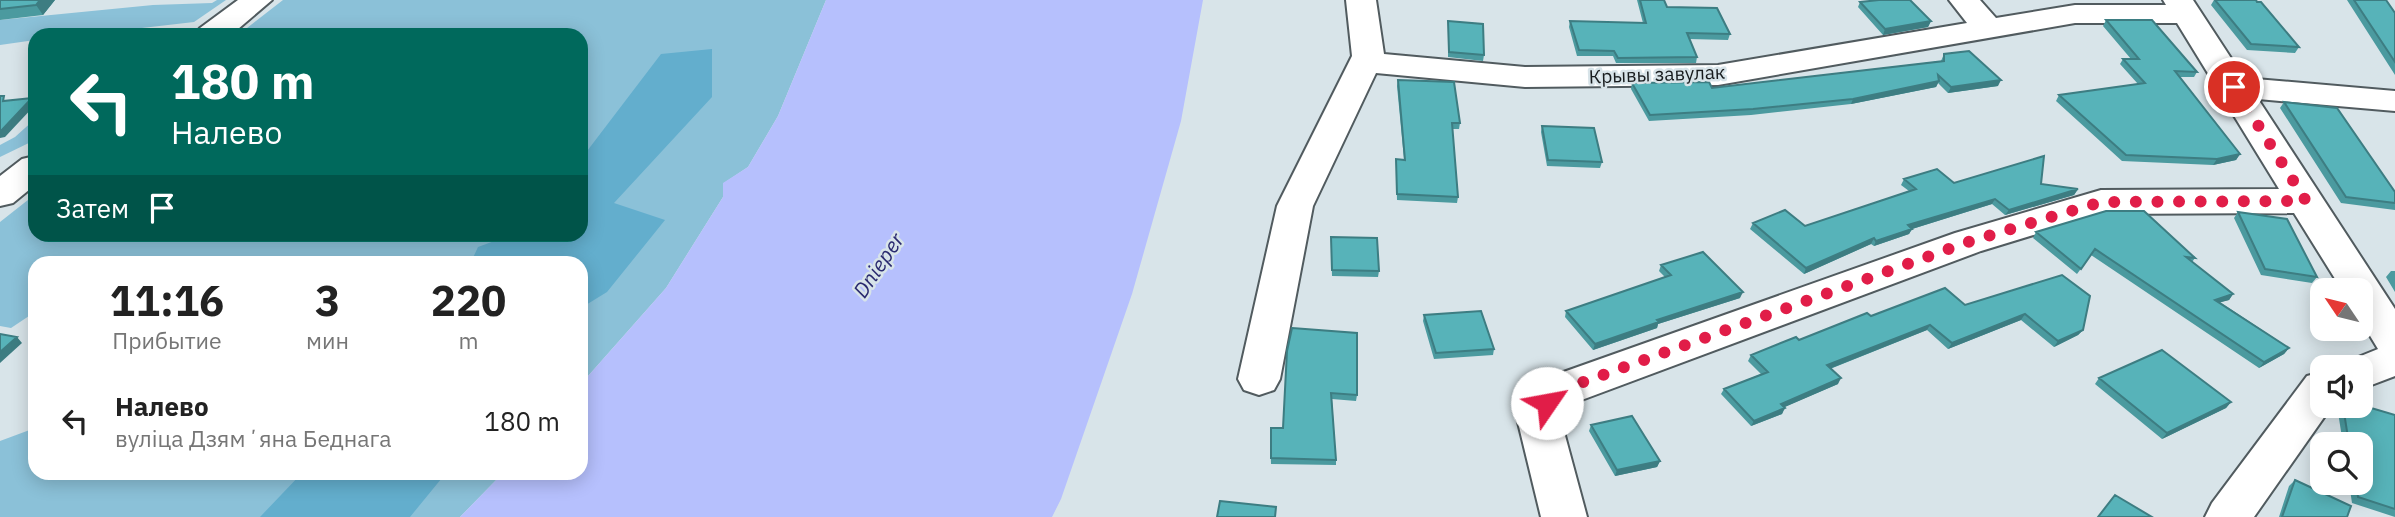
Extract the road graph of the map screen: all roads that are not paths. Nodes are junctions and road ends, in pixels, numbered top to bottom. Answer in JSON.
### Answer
{"nodes":[{"id":1,"x":257,"y":0,"type":"edge"},
{"id":2,"x":1361,"y":0,"type":"edge"},
{"id":3,"x":1964,"y":0,"type":"edge"},
{"id":4,"x":2182,"y":7,"type":"edge"},
{"id":5,"x":220,"y":28,"type":"edge"},
{"id":6,"x":1988,"y":28,"type":"junction"},
{"id":7,"x":1365,"y":62,"type":"junction"},
{"id":8,"x":2234,"y":87,"type":"junction"},
{"id":9,"x":2395,"y":101,"type":"edge"},
{"id":10,"x":28,"y":172,"type":"edge"},
{"id":11,"x":0,"y":194,"type":"edge"},
{"id":12,"x":2306,"y":201,"type":"junction"},
{"id":13,"x":2395,"y":342,"type":"edge"},
{"id":14,"x":2395,"y":359,"type":"edge"},
{"id":15,"x":2373,"y":368,"type":"edge"},
{"id":16,"x":1259,"y":379,"type":"dead end"},
{"id":17,"x":2310,"y":404,"type":"edge"},
{"id":18,"x":1564,"y":517,"type":"edge"},
{"id":19,"x":2228,"y":517,"type":"edge"}],
"edges":[{"from":1,"to":5,"type":"street"},
{"from":2,"to":7,"type":"street"},
{"from":3,"to":6,"type":"street"},
{"from":4,"to":6,"type":"street","name":"Крывы завулак"},
{"from":4,"to":8,"type":"street"},
{"from":6,"to":7,"type":"street","name":"Крывы завулак"},
{"from":7,"to":16,"type":"street"},
{"from":8,"to":9,"type":"street"},
{"from":8,"to":12,"type":"street"},
{"from":10,"to":11,"type":"street"},
{"from":12,"to":13,"type":"street"},
{"from":12,"to":18,"type":"street"},
{"from":14,"to":15,"type":"street"},
{"from":17,"to":19,"type":"street"}]}
